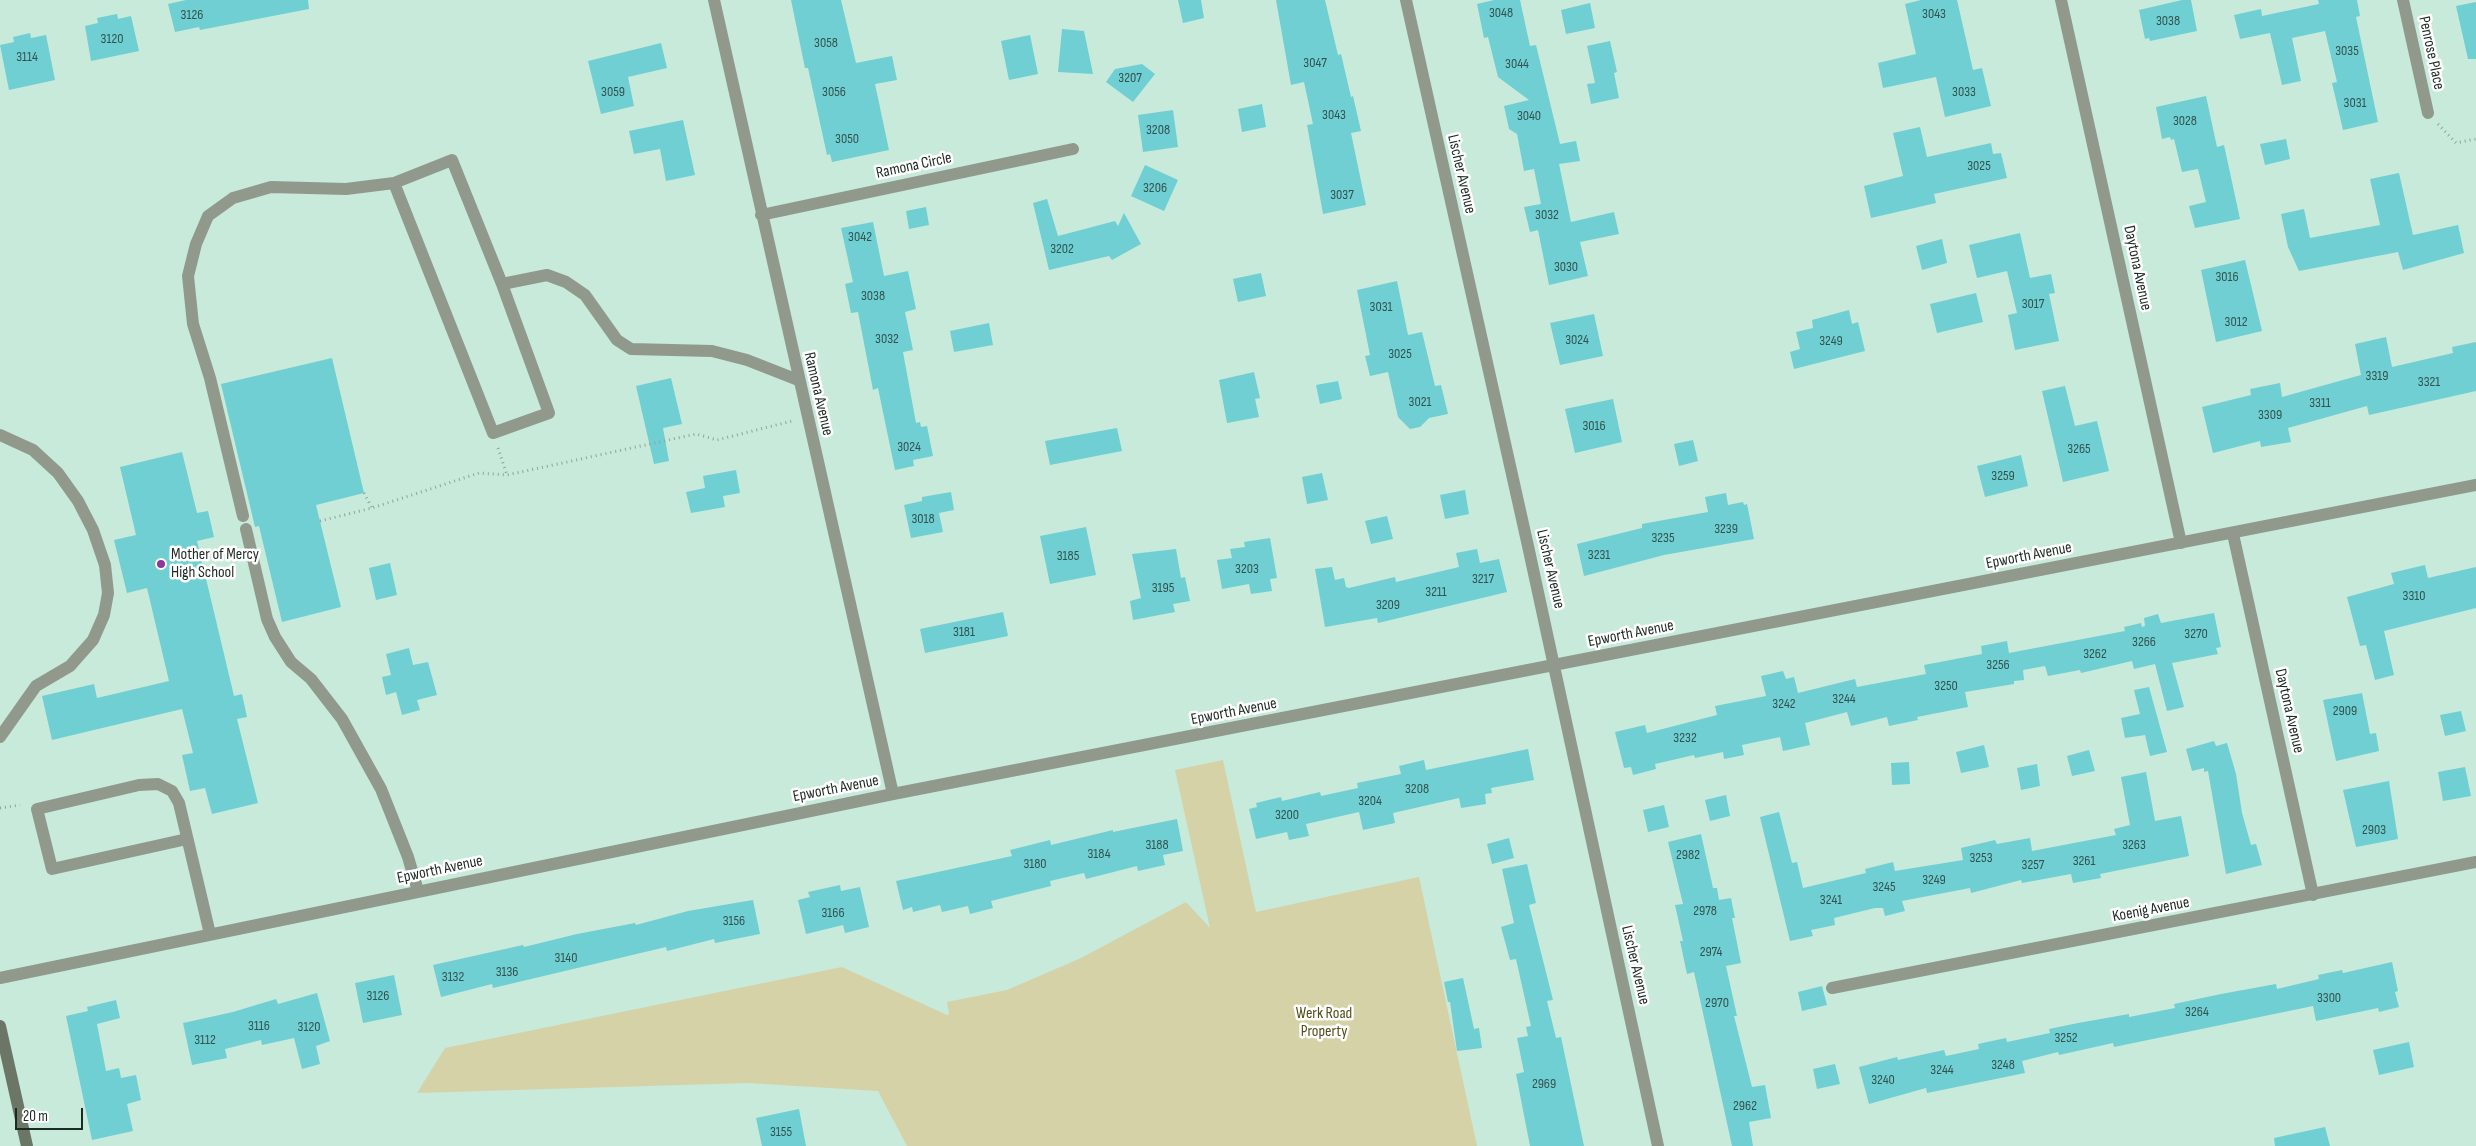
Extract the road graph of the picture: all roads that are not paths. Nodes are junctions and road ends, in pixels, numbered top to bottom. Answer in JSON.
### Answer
{"nodes":[{"id":1,"x":714,"y":0,"type":"edge"},
{"id":2,"x":1406,"y":0,"type":"edge"},
{"id":3,"x":2061,"y":0,"type":"edge"},
{"id":4,"x":2403,"y":0,"type":"edge"},
{"id":5,"x":2428,"y":113,"type":"road end"},
{"id":6,"x":1073,"y":149,"type":"dead end"},
{"id":7,"x":394,"y":183,"type":"junction"},
{"id":8,"x":762,"y":215,"type":"junction"},
{"id":9,"x":502,"y":284,"type":"junction"},
{"id":10,"x":798,"y":380,"type":"junction"},
{"id":11,"x":0,"y":435,"type":"edge"},
{"id":12,"x":2476,"y":485,"type":"edge"},
{"id":13,"x":243,"y":516,"type":"dead end"},
{"id":14,"x":246,"y":529,"type":"dead end"},
{"id":15,"x":2233,"y":534,"type":"junction"},
{"id":16,"x":2181,"y":542,"type":"junction"},
{"id":17,"x":1555,"y":666,"type":"junction"},
{"id":18,"x":0,"y":737,"type":"edge"},
{"id":19,"x":893,"y":794,"type":"junction"},
{"id":20,"x":187,"y":839,"type":"junction"},
{"id":21,"x":2476,"y":862,"type":"edge"},
{"id":22,"x":418,"y":891,"type":"junction"},
{"id":23,"x":2313,"y":895,"type":"junction"},
{"id":24,"x":210,"y":934,"type":"junction"},
{"id":25,"x":0,"y":978,"type":"edge"},
{"id":26,"x":1832,"y":988,"type":"dead end"},
{"id":27,"x":0,"y":1026,"type":"edge"},
{"id":28,"x":26,"y":1146,"type":"edge"},
{"id":29,"x":1658,"y":1146,"type":"edge"}],
"edges":[{"from":1,"to":8,"type":"street","name":"Ramona Avenue"},
{"from":2,"to":17,"type":"street","name":"Lischer Avenue"},
{"from":3,"to":16,"type":"street","name":"Daytona Avenue"},
{"from":4,"to":5,"type":"street","name":"Penrose Place"},
{"from":6,"to":8,"type":"street","name":"Ramona Circle"},
{"from":7,"to":9,"type":"street"},
{"from":7,"to":9,"type":"street"},
{"from":7,"to":13,"type":"street"},
{"from":8,"to":10,"type":"street","name":"Ramona Avenue"},
{"from":9,"to":10,"type":"street"},
{"from":10,"to":19,"type":"street","name":"Ramona Avenue"},
{"from":11,"to":18,"type":"street"},
{"from":12,"to":15,"type":"street","name":"Epworth Avenue"},
{"from":14,"to":22,"type":"street"},
{"from":15,"to":16,"type":"street","name":"Epworth Avenue"},
{"from":15,"to":23,"type":"street","name":"Daytona Avenue"},
{"from":16,"to":17,"type":"street","name":"Epworth Avenue"},
{"from":17,"to":19,"type":"street","name":"Epworth Avenue"},
{"from":17,"to":29,"type":"street","name":"Lischer Avenue"},
{"from":19,"to":22,"type":"street","name":"Epworth Avenue"},
{"from":20,"to":20,"type":"street"},
{"from":20,"to":24,"type":"street"},
{"from":21,"to":23,"type":"street","name":"Koenig Avenue"},
{"from":22,"to":24,"type":"street","name":"Epworth Avenue"},
{"from":23,"to":26,"type":"street","name":"Koenig Avenue"},
{"from":24,"to":25,"type":"street","name":"Epworth Avenue"},
{"from":27,"to":28,"type":"street"}]}
